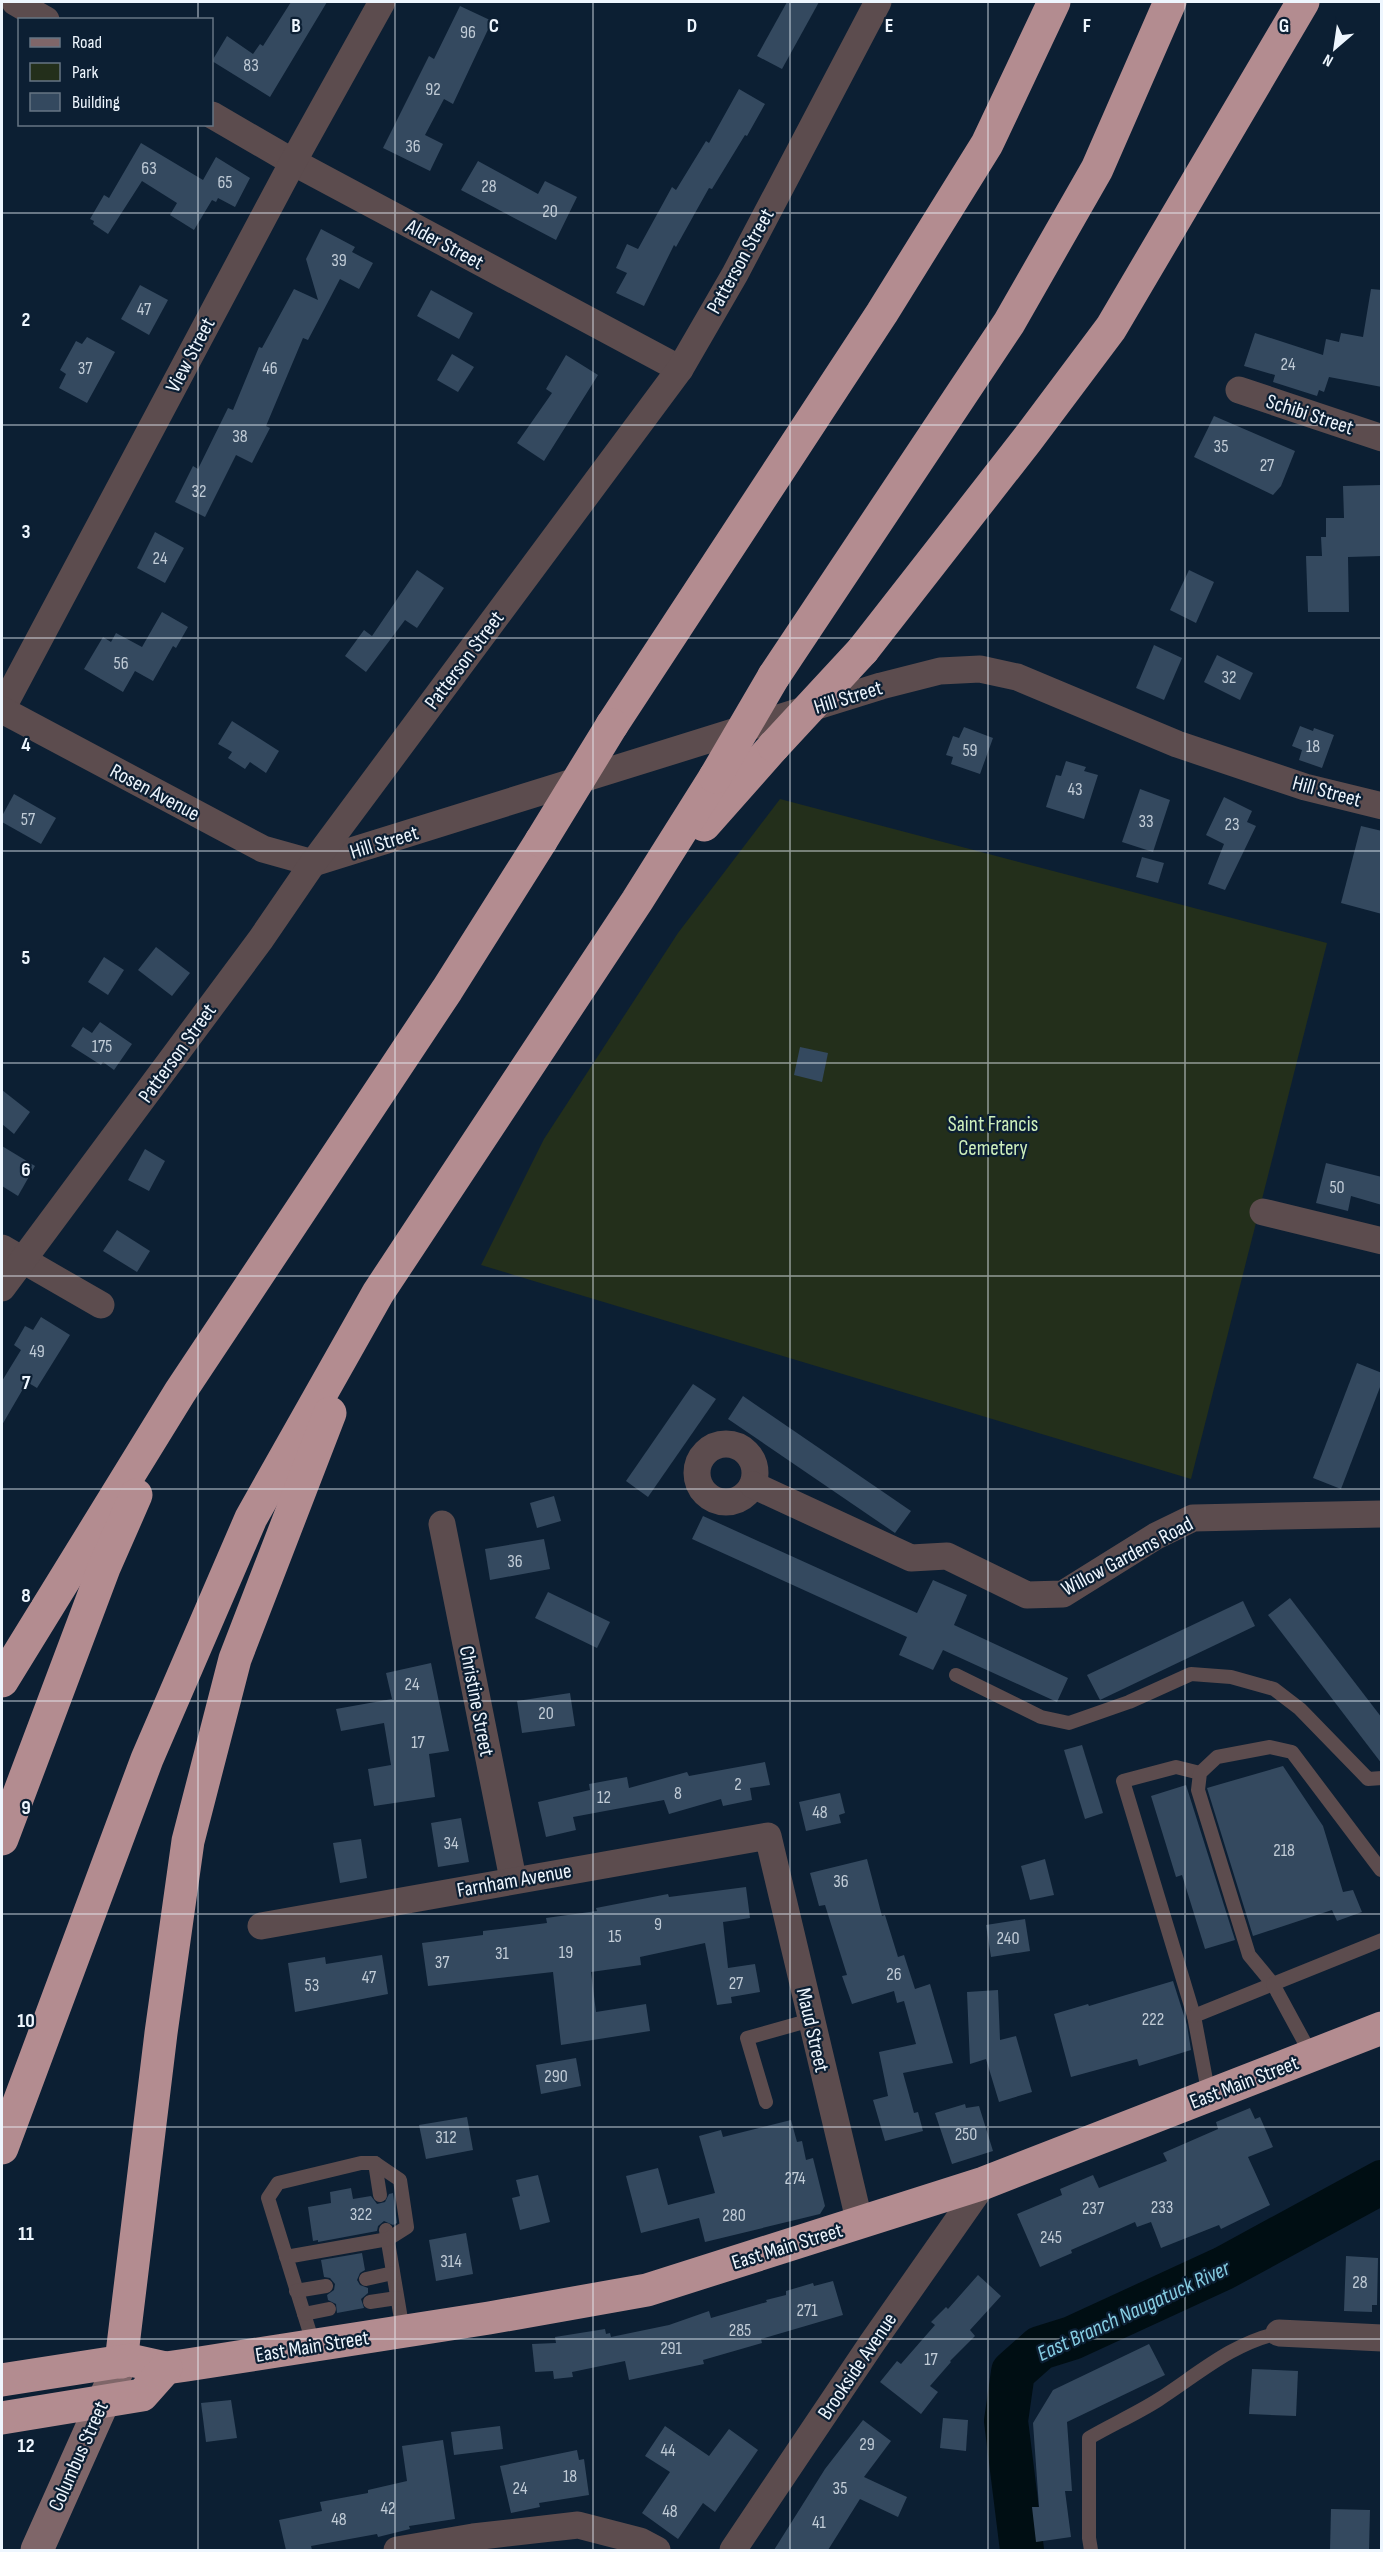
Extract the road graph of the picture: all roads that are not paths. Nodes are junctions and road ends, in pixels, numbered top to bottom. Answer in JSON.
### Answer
{"nodes":[{"id":1,"x":15,"y":2,"type":"edge"},
{"id":2,"x":382,"y":2,"type":"edge"},
{"id":3,"x":878,"y":2,"type":"edge"},
{"id":4,"x":1054,"y":2,"type":"edge"},
{"id":5,"x":1170,"y":2,"type":"edge"},
{"id":6,"x":1303,"y":2,"type":"edge"},
{"id":7,"x":43,"y":18,"type":"edge"},
{"id":8,"x":213,"y":116,"type":"edge"},
{"id":9,"x":293,"y":162,"type":"junction"},
{"id":10,"x":680,"y":369,"type":"junction"},
{"id":11,"x":1239,"y":390,"type":"dead end"},
{"id":12,"x":1382,"y":438,"type":"edge"},
{"id":13,"x":2,"y":710,"type":"edge"},
{"id":14,"x":1382,"y":806,"type":"edge"},
{"id":15,"x":312,"y":863,"type":"junction"},
{"id":16,"x":637,"y":901,"type":"junction"},
{"id":17,"x":1263,"y":1212,"type":"dead end"},
{"id":18,"x":1382,"y":1241,"type":"edge"},
{"id":19,"x":12,"y":1255,"type":"edge"},
{"id":20,"x":2,"y":1288,"type":"edge"},
{"id":21,"x":378,"y":1293,"type":"junction"},
{"id":22,"x":101,"y":1305,"type":"dead end"},
{"id":23,"x":180,"y":1392,"type":"junction"},
{"id":24,"x":753,"y":1485,"type":"dead end"},
{"id":25,"x":1382,"y":1514,"type":"edge"},
{"id":26,"x":442,"y":1524,"type":"dead end"},
{"id":27,"x":956,"y":1674,"type":"dead end"},
{"id":28,"x":2,"y":1682,"type":"edge"},
{"id":29,"x":1200,"y":1773,"type":"junction"},
{"id":30,"x":1382,"y":1778,"type":"edge"},
{"id":31,"x":768,"y":1836,"type":"joint"},
{"id":32,"x":2,"y":1839,"type":"edge"},
{"id":33,"x":1381,"y":1870,"type":"edge"},
{"id":34,"x":1382,"y":1875,"type":"edge"},
{"id":35,"x":513,"y":1879,"type":"junction"},
{"id":36,"x":261,"y":1926,"type":"dead end"},
{"id":37,"x":1382,"y":1940,"type":"edge"},
{"id":38,"x":1273,"y":1984,"type":"junction"},
{"id":39,"x":1194,"y":2016,"type":"junction"},
{"id":40,"x":811,"y":2020,"type":"junction"},
{"id":41,"x":1382,"y":2028,"type":"edge"},
{"id":42,"x":1312,"y":2056,"type":"junction"},
{"id":43,"x":1209,"y":2096,"type":"junction"},
{"id":44,"x":766,"y":2102,"type":"dead end"},
{"id":45,"x":2,"y":2148,"type":"edge"},
{"id":46,"x":375,"y":2163,"type":"junction"},
{"id":47,"x":984,"y":2183,"type":"junction"},
{"id":48,"x":380,"y":2195,"type":"dead end"},
{"id":49,"x":860,"y":2224,"type":"junction"},
{"id":50,"x":387,"y":2234,"type":"junction"},
{"id":51,"x":286,"y":2257,"type":"junction"},
{"id":52,"x":393,"y":2273,"type":"junction"},
{"id":53,"x":366,"y":2279,"type":"dead end"},
{"id":54,"x":326,"y":2286,"type":"dead end"},
{"id":55,"x":296,"y":2291,"type":"junction"},
{"id":56,"x":397,"y":2298,"type":"junction"},
{"id":57,"x":370,"y":2302,"type":"dead end"},
{"id":58,"x":330,"y":2309,"type":"dead end"},
{"id":59,"x":304,"y":2314,"type":"junction"},
{"id":60,"x":403,"y":2331,"type":"junction"},
{"id":61,"x":1279,"y":2333,"type":"joint"},
{"id":62,"x":1382,"y":2338,"type":"edge"},
{"id":63,"x":314,"y":2346,"type":"junction"},
{"id":64,"x":121,"y":2362,"type":"junction"},
{"id":65,"x":166,"y":2368,"type":"junction"},
{"id":66,"x":2,"y":2380,"type":"edge"},
{"id":67,"x":101,"y":2402,"type":"junction"},
{"id":68,"x":2,"y":2418,"type":"edge"},
{"id":69,"x":37,"y":2550,"type":"edge"},
{"id":70,"x":397,"y":2550,"type":"edge"},
{"id":71,"x":657,"y":2550,"type":"edge"},
{"id":72,"x":733,"y":2550,"type":"edge"},
{"id":73,"x":1091,"y":2550,"type":"edge"}],
"edges":[{"from":1,"to":7,"type":"street"},
{"from":2,"to":9,"type":"street","name":"View Street"},
{"from":3,"to":10,"type":"street","name":"Patterson Street"},
{"from":4,"to":23,"type":"highway","bridge":true},
{"from":5,"to":16,"type":"highway","bridge":true},
{"from":6,"to":16,"type":"highway","bridge":true},
{"from":8,"to":9,"type":"street","name":"Alder Street"},
{"from":9,"to":10,"type":"street","name":"Alder Street"},
{"from":9,"to":13,"type":"street","name":"View Street"},
{"from":10,"to":15,"type":"street","name":"Patterson Street"},
{"from":11,"to":12,"type":"street","name":"Schibi Street"},
{"from":13,"to":15,"type":"street","name":"Rosen Avenue"},
{"from":14,"to":15,"type":"street","name":"Hill Street"},
{"from":15,"to":19,"type":"street","name":"Patterson Street"},
{"from":16,"to":21,"type":"highway"},
{"from":17,"to":18,"type":"street"},
{"from":19,"to":20,"type":"street","name":"Patterson Street"},
{"from":19,"to":22,"type":"street"},
{"from":21,"to":45,"type":"highway"},
{"from":21,"to":64,"type":"highway"},
{"from":23,"to":28,"type":"highway"},
{"from":23,"to":32,"type":"highway"},
{"from":24,"to":25,"type":"street","name":"Willow Gardens Road"},
{"from":26,"to":35,"type":"street","name":"Christine Street"},
{"from":27,"to":30,"type":"lane"},
{"from":29,"to":33,"type":"lane"},
{"from":29,"to":38,"type":"lane"},
{"from":29,"to":39,"type":"lane"},
{"from":31,"to":35,"type":"street","name":"Farnham Avenue"},
{"from":31,"to":40,"type":"street","name":"Maud Street"},
{"from":33,"to":34,"type":"lane"},
{"from":35,"to":36,"type":"street","name":"Farnham Avenue"},
{"from":37,"to":38,"type":"lane"},
{"from":38,"to":39,"type":"lane"},
{"from":38,"to":42,"type":"lane"},
{"from":39,"to":43,"type":"lane"},
{"from":40,"to":44,"type":"lane"},
{"from":40,"to":49,"type":"street","name":"Maud Street"},
{"from":41,"to":42,"type":"highway","name":"East Main Street"},
{"from":42,"to":43,"type":"highway","name":"East Main Street"},
{"from":43,"to":47,"type":"highway","name":"East Main Street"},
{"from":46,"to":48,"type":"lane"},
{"from":46,"to":50,"type":"lane"},
{"from":46,"to":51,"type":"lane"},
{"from":47,"to":49,"type":"highway","name":"East Main Street"},
{"from":47,"to":72,"type":"street","name":"Brookside Avenue"},
{"from":49,"to":60,"type":"highway","name":"East Main Street"},
{"from":50,"to":51,"type":"lane"},
{"from":50,"to":52,"type":"lane"},
{"from":51,"to":55,"type":"lane"},
{"from":52,"to":53,"type":"lane"},
{"from":52,"to":56,"type":"lane"},
{"from":54,"to":55,"type":"lane"},
{"from":55,"to":59,"type":"lane"},
{"from":56,"to":57,"type":"lane"},
{"from":56,"to":60,"type":"lane"},
{"from":58,"to":59,"type":"lane"},
{"from":59,"to":63,"type":"lane"},
{"from":60,"to":63,"type":"highway","name":"East Main Street"},
{"from":61,"to":62,"type":"street"},
{"from":61,"to":73,"type":"lane"},
{"from":63,"to":65,"type":"highway","name":"East Main Street"},
{"from":64,"to":65,"type":"highway","name":"East Main Street"},
{"from":64,"to":66,"type":"highway","name":"East Main Street"},
{"from":64,"to":67,"type":"main road","name":"Columbus Street"},
{"from":65,"to":67,"type":"highway"},
{"from":67,"to":68,"type":"highway"},
{"from":67,"to":69,"type":"main road","name":"Columbus Street"},
{"from":70,"to":71,"type":"street"}]}
